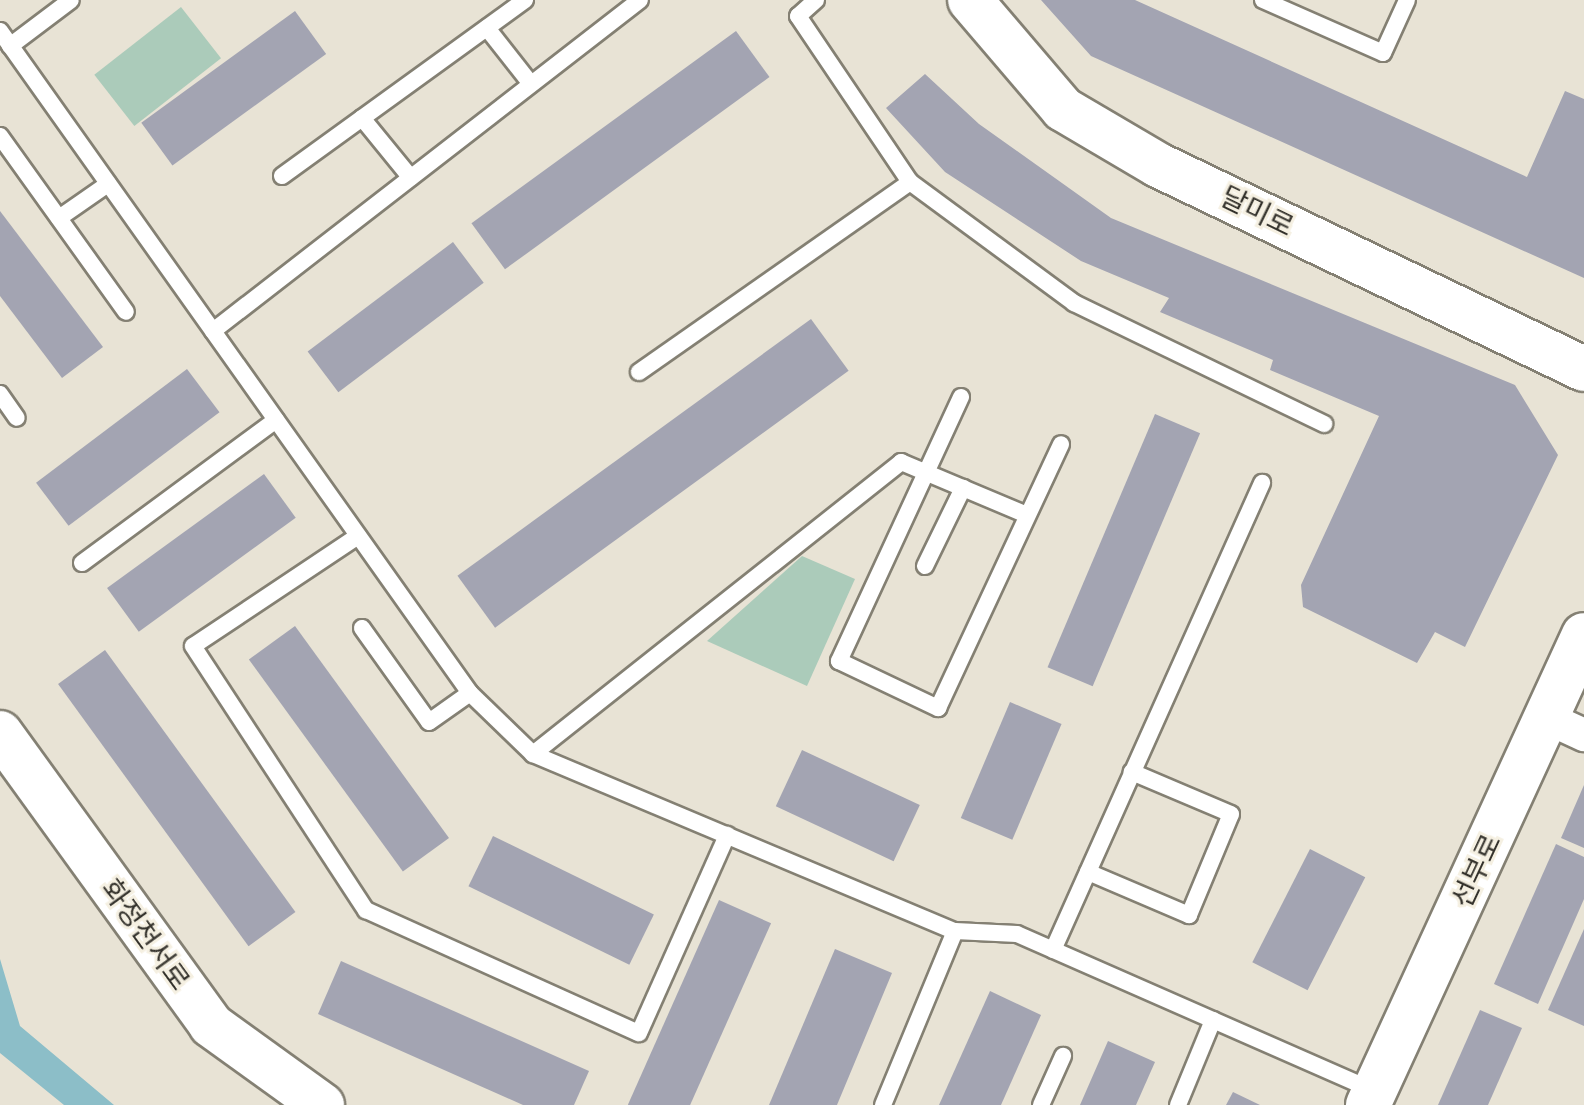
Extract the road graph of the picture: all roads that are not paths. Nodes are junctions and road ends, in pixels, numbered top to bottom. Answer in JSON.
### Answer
{"nodes":[{"id":1,"x":71,"y":0,"type":"edge"},
{"id":2,"x":525,"y":0,"type":"edge"},
{"id":3,"x":640,"y":0,"type":"edge"},
{"id":4,"x":816,"y":0,"type":"edge"},
{"id":5,"x":970,"y":0,"type":"edge"},
{"id":6,"x":1263,"y":0,"type":"edge"},
{"id":7,"x":1407,"y":0,"type":"edge"},
{"id":8,"x":487,"y":28,"type":"junction"},
{"id":9,"x":0,"y":31,"type":"edge"},
{"id":10,"x":10,"y":46,"type":"junction"},
{"id":11,"x":531,"y":84,"type":"junction"},
{"id":12,"x":362,"y":118,"type":"junction"},
{"id":13,"x":0,"y":136,"type":"edge"},
{"id":14,"x":282,"y":176,"type":"dead end"},
{"id":15,"x":411,"y":178,"type":"junction"},
{"id":16,"x":910,"y":182,"type":"junction"},
{"id":17,"x":108,"y":184,"type":"junction"},
{"id":18,"x":59,"y":218,"type":"junction"},
{"id":19,"x":126,"y":312,"type":"dead end"},
{"id":20,"x":213,"y":331,"type":"junction"},
{"id":21,"x":1584,"y":369,"type":"edge"},
{"id":22,"x":639,"y":372,"type":"dead end"},
{"id":23,"x":0,"y":394,"type":"edge"},
{"id":24,"x":961,"y":397,"type":"dead end"},
{"id":25,"x":17,"y":418,"type":"dead end"},
{"id":26,"x":276,"y":420,"type":"junction"},
{"id":27,"x":1324,"y":424,"type":"dead end"},
{"id":28,"x":1061,"y":444,"type":"dead end"},
{"id":29,"x":926,"y":472,"type":"junction"},
{"id":30,"x":1262,"y":483,"type":"dead end"},
{"id":31,"x":963,"y":488,"type":"junction"},
{"id":32,"x":1027,"y":515,"type":"junction"},
{"id":33,"x":358,"y":536,"type":"junction"},
{"id":34,"x":82,"y":563,"type":"dead end"},
{"id":35,"x":925,"y":566,"type":"dead end"},
{"id":36,"x":362,"y":628,"type":"dead end"},
{"id":37,"x":1584,"y":635,"type":"edge"},
{"id":38,"x":470,"y":693,"type":"junction"},
{"id":39,"x":1566,"y":727,"type":"edge"},
{"id":40,"x":0,"y":733,"type":"edge"},
{"id":41,"x":533,"y":754,"type":"junction"},
{"id":42,"x":1132,"y":772,"type":"junction"},
{"id":43,"x":727,"y":835,"type":"junction"},
{"id":44,"x":1088,"y":872,"type":"junction"},
{"id":45,"x":955,"y":931,"type":"junction"},
{"id":46,"x":1053,"y":950,"type":"junction"},
{"id":47,"x":1213,"y":1020,"type":"junction"},
{"id":48,"x":1063,"y":1056,"type":"dead end"},
{"id":49,"x":1372,"y":1098,"type":"edge"},
{"id":50,"x":322,"y":1105,"type":"edge"},
{"id":51,"x":883,"y":1105,"type":"edge"},
{"id":52,"x":1041,"y":1105,"type":"edge"},
{"id":53,"x":1178,"y":1105,"type":"edge"}],
"edges":[{"from":1,"to":10,"type":"lane"},
{"from":2,"to":8,"type":"lane"},
{"from":3,"to":11,"type":"lane"},
{"from":4,"to":16,"type":"lane"},
{"from":5,"to":21,"type":"street","name":"달미로"},
{"from":6,"to":7,"type":"lane"},
{"from":8,"to":11,"type":"lane"},
{"from":8,"to":12,"type":"lane"},
{"from":9,"to":10,"type":"lane"},
{"from":10,"to":17,"type":"lane"},
{"from":11,"to":15,"type":"lane"},
{"from":12,"to":14,"type":"lane"},
{"from":12,"to":15,"type":"lane"},
{"from":13,"to":18,"type":"lane"},
{"from":15,"to":20,"type":"lane"},
{"from":16,"to":22,"type":"lane"},
{"from":16,"to":27,"type":"lane"},
{"from":17,"to":18,"type":"lane"},
{"from":17,"to":20,"type":"lane"},
{"from":18,"to":19,"type":"lane"},
{"from":20,"to":26,"type":"lane"},
{"from":23,"to":25,"type":"lane"},
{"from":24,"to":29,"type":"lane"},
{"from":26,"to":33,"type":"lane"},
{"from":26,"to":34,"type":"lane"},
{"from":28,"to":32,"type":"lane"},
{"from":29,"to":31,"type":"lane"},
{"from":29,"to":32,"type":"lane"},
{"from":29,"to":41,"type":"lane"},
{"from":30,"to":42,"type":"lane"},
{"from":31,"to":32,"type":"lane"},
{"from":31,"to":35,"type":"lane"},
{"from":33,"to":38,"type":"lane"},
{"from":33,"to":43,"type":"lane"},
{"from":36,"to":38,"type":"lane"},
{"from":37,"to":39,"type":"street","name":"선부로"},
{"from":38,"to":41,"type":"lane"},
{"from":39,"to":49,"type":"street","name":"선부로"},
{"from":40,"to":50,"type":"street","name":"화정천서로"},
{"from":41,"to":43,"type":"lane"},
{"from":42,"to":44,"type":"lane"},
{"from":42,"to":44,"type":"lane"},
{"from":43,"to":45,"type":"lane"},
{"from":44,"to":46,"type":"lane"},
{"from":45,"to":46,"type":"lane"},
{"from":45,"to":51,"type":"lane"},
{"from":46,"to":47,"type":"lane"},
{"from":47,"to":49,"type":"lane"},
{"from":47,"to":53,"type":"lane"},
{"from":48,"to":52,"type":"lane"}]}
